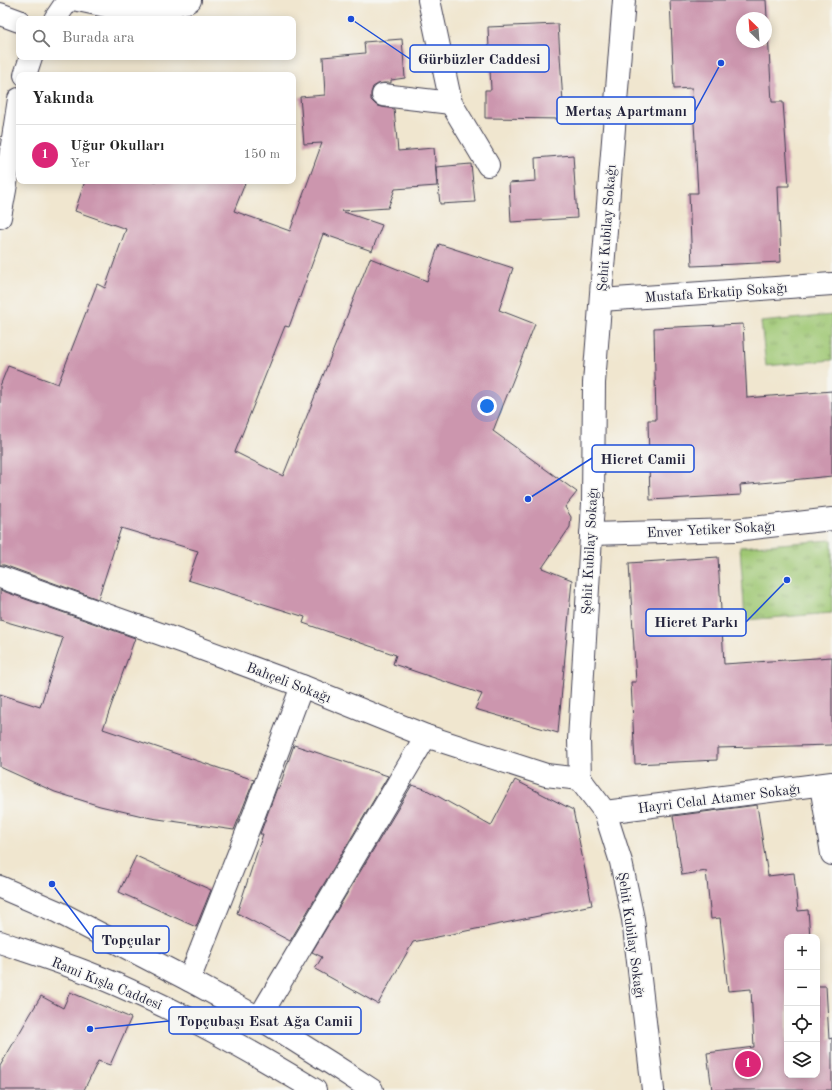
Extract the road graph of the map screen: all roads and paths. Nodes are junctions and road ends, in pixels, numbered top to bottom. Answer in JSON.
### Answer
{"nodes":[{"id":1,"x":68,"y":0,"type":"edge"},
{"id":2,"x":78,"y":0,"type":"edge"},
{"id":3,"x":190,"y":0,"type":"edge"},
{"id":4,"x":429,"y":0,"type":"edge"},
{"id":5,"x":624,"y":0,"type":"edge"},
{"id":6,"x":0,"y":14,"type":"edge"},
{"id":7,"x":57,"y":16,"type":"edge"},
{"id":8,"x":16,"y":20,"type":"edge"},
{"id":9,"x":31,"y":60,"type":"edge"},
{"id":10,"x":26,"y":72,"type":"edge"},
{"id":11,"x":383,"y":95,"type":"dead end"},
{"id":12,"x":451,"y":103,"type":"junction"},
{"id":13,"x":16,"y":120,"type":"edge"},
{"id":14,"x":488,"y":165,"type":"dead end"},
{"id":15,"x":0,"y":217,"type":"edge"},
{"id":16,"x":832,"y":284,"type":"edge"},
{"id":17,"x":601,"y":300,"type":"junction"},
{"id":18,"x":832,"y":519,"type":"edge"},
{"id":19,"x":591,"y":534,"type":"junction"},
{"id":20,"x":0,"y":577,"type":"edge"},
{"id":21,"x":302,"y":686,"type":"junction"},
{"id":22,"x":426,"y":736,"type":"junction"},
{"id":23,"x":580,"y":779,"type":"junction"},
{"id":24,"x":827,"y":784,"type":"edge"},
{"id":25,"x":605,"y":812,"type":"junction"},
{"id":26,"x":832,"y":854,"type":"edge"},
{"id":27,"x":0,"y":887,"type":"edge"},
{"id":28,"x":0,"y":942,"type":"edge"},
{"id":29,"x":189,"y":980,"type":"junction"},
{"id":30,"x":259,"y":1018,"type":"junction"},
{"id":31,"x":315,"y":1090,"type":"edge"},
{"id":32,"x":372,"y":1090,"type":"edge"},
{"id":33,"x":653,"y":1090,"type":"edge"}],
"edges":[{"from":1,"to":7,"type":"street"},
{"from":2,"to":3,"type":"street"},
{"from":4,"to":12,"type":"street"},
{"from":5,"to":17,"type":"street","name":"Şehit Kubilay Sokağı"},
{"from":6,"to":8,"type":"street"},
{"from":9,"to":10,"type":"street"},
{"from":11,"to":12,"type":"street"},
{"from":12,"to":14,"type":"street"},
{"from":13,"to":15,"type":"street"},
{"from":16,"to":17,"type":"street","name":"Mustafa Erkatip Sokağı"},
{"from":17,"to":19,"type":"street","name":"Şehit Kubilay Sokağı"},
{"from":18,"to":19,"type":"street","name":"Enver Yetiker Sokağı"},
{"from":19,"to":23,"type":"street","name":"Şehit Kubilay Sokağı"},
{"from":20,"to":21,"type":"street","name":"Bahçeli Sokağı"},
{"from":21,"to":22,"type":"street","name":"Bahçeli Sokağı"},
{"from":21,"to":29,"type":"street"},
{"from":22,"to":23,"type":"street","name":"Bahçeli Sokağı"},
{"from":22,"to":30,"type":"street"},
{"from":23,"to":25,"type":"street","name":"Şehit Kubilay Sokağı"},
{"from":24,"to":25,"type":"street","name":"Hayri Celal Atamer Sokağı"},
{"from":24,"to":26,"type":"street"},
{"from":25,"to":33,"type":"street","name":"Şehit Kubilay Sokağı"},
{"from":27,"to":29,"type":"street"},
{"from":28,"to":31,"type":"street","name":"Rami Kışla Caddesi"},
{"from":29,"to":30,"type":"street"},
{"from":30,"to":32,"type":"street"}]}
